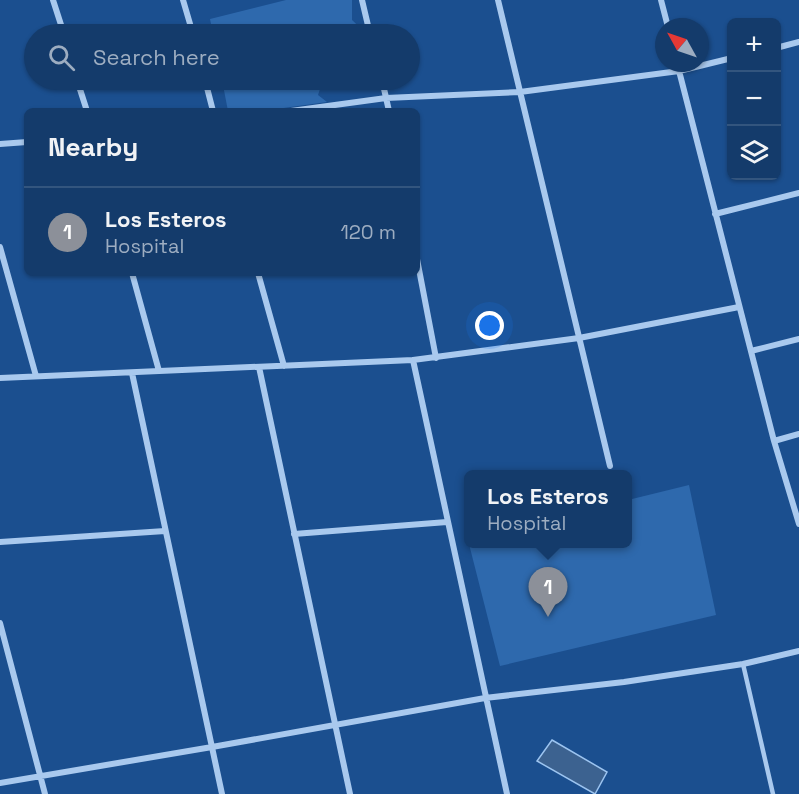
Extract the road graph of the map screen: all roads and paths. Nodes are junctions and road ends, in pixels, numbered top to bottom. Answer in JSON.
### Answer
{"nodes":[{"id":1,"x":53,"y":0,"type":"edge"},
{"id":2,"x":183,"y":0,"type":"edge"},
{"id":3,"x":362,"y":0,"type":"edge"},
{"id":4,"x":498,"y":0,"type":"edge"},
{"id":5,"x":661,"y":0,"type":"edge"},
{"id":6,"x":666,"y":18,"type":"edge"},
{"id":7,"x":61,"y":24,"type":"edge"},
{"id":8,"x":190,"y":24,"type":"edge"},
{"id":9,"x":368,"y":24,"type":"edge"},
{"id":10,"x":799,"y":42,"type":"edge"},
{"id":11,"x":781,"y":47,"type":"edge"},
{"id":12,"x":727,"y":59,"type":"edge"},
{"id":13,"x":709,"y":64,"type":"edge"},
{"id":14,"x":671,"y":72,"type":"edge"},
{"id":15,"x":679,"y":72,"type":"edge"},
{"id":16,"x":80,"y":90,"type":"edge"},
{"id":17,"x":208,"y":90,"type":"edge"},
{"id":18,"x":384,"y":90,"type":"edge"},
{"id":19,"x":520,"y":92,"type":"junction"},
{"id":20,"x":386,"y":98,"type":"junction"},
{"id":21,"x":86,"y":108,"type":"edge"},
{"id":22,"x":212,"y":108,"type":"edge"},
{"id":23,"x":313,"y":108,"type":"edge"},
{"id":24,"x":388,"y":108,"type":"edge"},
{"id":25,"x":24,"y":142,"type":"edge"},
{"id":26,"x":0,"y":144,"type":"edge"},
{"id":27,"x":799,"y":194,"type":"edge"},
{"id":28,"x":715,"y":214,"type":"junction"},
{"id":29,"x":0,"y":247,"type":"edge"},
{"id":30,"x":420,"y":275,"type":"edge"},
{"id":31,"x":133,"y":276,"type":"edge"},
{"id":32,"x":259,"y":276,"type":"edge"},
{"id":33,"x":739,"y":307,"type":"junction"},
{"id":34,"x":579,"y":338,"type":"junction"},
{"id":35,"x":799,"y":339,"type":"edge"},
{"id":36,"x":751,"y":351,"type":"junction"},
{"id":37,"x":436,"y":358,"type":"junction"},
{"id":38,"x":413,"y":360,"type":"junction"},
{"id":39,"x":284,"y":366,"type":"junction"},
{"id":40,"x":260,"y":367,"type":"junction"},
{"id":41,"x":159,"y":371,"type":"junction"},
{"id":42,"x":132,"y":372,"type":"junction"},
{"id":43,"x":36,"y":376,"type":"junction"},
{"id":44,"x":0,"y":378,"type":"edge"},
{"id":45,"x":799,"y":434,"type":"edge"},
{"id":46,"x":774,"y":441,"type":"junction"},
{"id":47,"x":610,"y":466,"type":"dead end"},
{"id":48,"x":447,"y":522,"type":"junction"},
{"id":49,"x":799,"y":524,"type":"edge"},
{"id":50,"x":165,"y":531,"type":"junction"},
{"id":51,"x":294,"y":534,"type":"junction"},
{"id":52,"x":0,"y":542,"type":"edge"},
{"id":53,"x":0,"y":623,"type":"edge"},
{"id":54,"x":799,"y":651,"type":"edge"},
{"id":55,"x":743,"y":664,"type":"junction"},
{"id":56,"x":486,"y":698,"type":"junction"},
{"id":57,"x":336,"y":725,"type":"junction"},
{"id":58,"x":212,"y":747,"type":"junction"},
{"id":59,"x":40,"y":775,"type":"junction"},
{"id":60,"x":0,"y":783,"type":"edge"},
{"id":61,"x":45,"y":794,"type":"edge"},
{"id":62,"x":222,"y":794,"type":"edge"},
{"id":63,"x":350,"y":794,"type":"edge"},
{"id":64,"x":507,"y":794,"type":"edge"},
{"id":65,"x":773,"y":794,"type":"edge"}],
"edges":[{"from":1,"to":7,"type":"street"},
{"from":2,"to":8,"type":"street"},
{"from":3,"to":9,"type":"street"},
{"from":4,"to":19,"type":"street"},
{"from":5,"to":6,"type":"street"},
{"from":10,"to":11,"type":"street"},
{"from":12,"to":13,"type":"street"},
{"from":14,"to":19,"type":"street"},
{"from":15,"to":28,"type":"street"},
{"from":16,"to":21,"type":"street"},
{"from":17,"to":22,"type":"street"},
{"from":18,"to":20,"type":"street"},
{"from":19,"to":20,"type":"street"},
{"from":19,"to":34,"type":"street"},
{"from":20,"to":23,"type":"street"},
{"from":20,"to":24,"type":"street"},
{"from":25,"to":26,"type":"street"},
{"from":27,"to":28,"type":"street"},
{"from":28,"to":33,"type":"street"},
{"from":29,"to":43,"type":"street"},
{"from":30,"to":37,"type":"street"},
{"from":31,"to":41,"type":"street"},
{"from":32,"to":39,"type":"street"},
{"from":33,"to":34,"type":"street"},
{"from":33,"to":36,"type":"street"},
{"from":34,"to":37,"type":"street"},
{"from":34,"to":47,"type":"street"},
{"from":35,"to":36,"type":"street"},
{"from":36,"to":46,"type":"street"},
{"from":37,"to":38,"type":"street"},
{"from":38,"to":39,"type":"street"},
{"from":38,"to":48,"type":"street"},
{"from":39,"to":40,"type":"street"},
{"from":40,"to":41,"type":"street"},
{"from":40,"to":51,"type":"street"},
{"from":41,"to":42,"type":"street"},
{"from":42,"to":43,"type":"street"},
{"from":42,"to":50,"type":"street"},
{"from":43,"to":44,"type":"street"},
{"from":45,"to":46,"type":"street"},
{"from":46,"to":49,"type":"street"},
{"from":48,"to":51,"type":"street"},
{"from":48,"to":56,"type":"street"},
{"from":50,"to":52,"type":"street"},
{"from":50,"to":58,"type":"street"},
{"from":51,"to":57,"type":"street"},
{"from":53,"to":59,"type":"street"},
{"from":54,"to":55,"type":"street"},
{"from":55,"to":56,"type":"street"},
{"from":55,"to":65,"type":"lane"},
{"from":56,"to":57,"type":"street"},
{"from":56,"to":64,"type":"street"},
{"from":57,"to":58,"type":"street"},
{"from":57,"to":63,"type":"street"},
{"from":58,"to":59,"type":"street"},
{"from":58,"to":62,"type":"street"},
{"from":59,"to":60,"type":"street"},
{"from":59,"to":61,"type":"street"}]}
